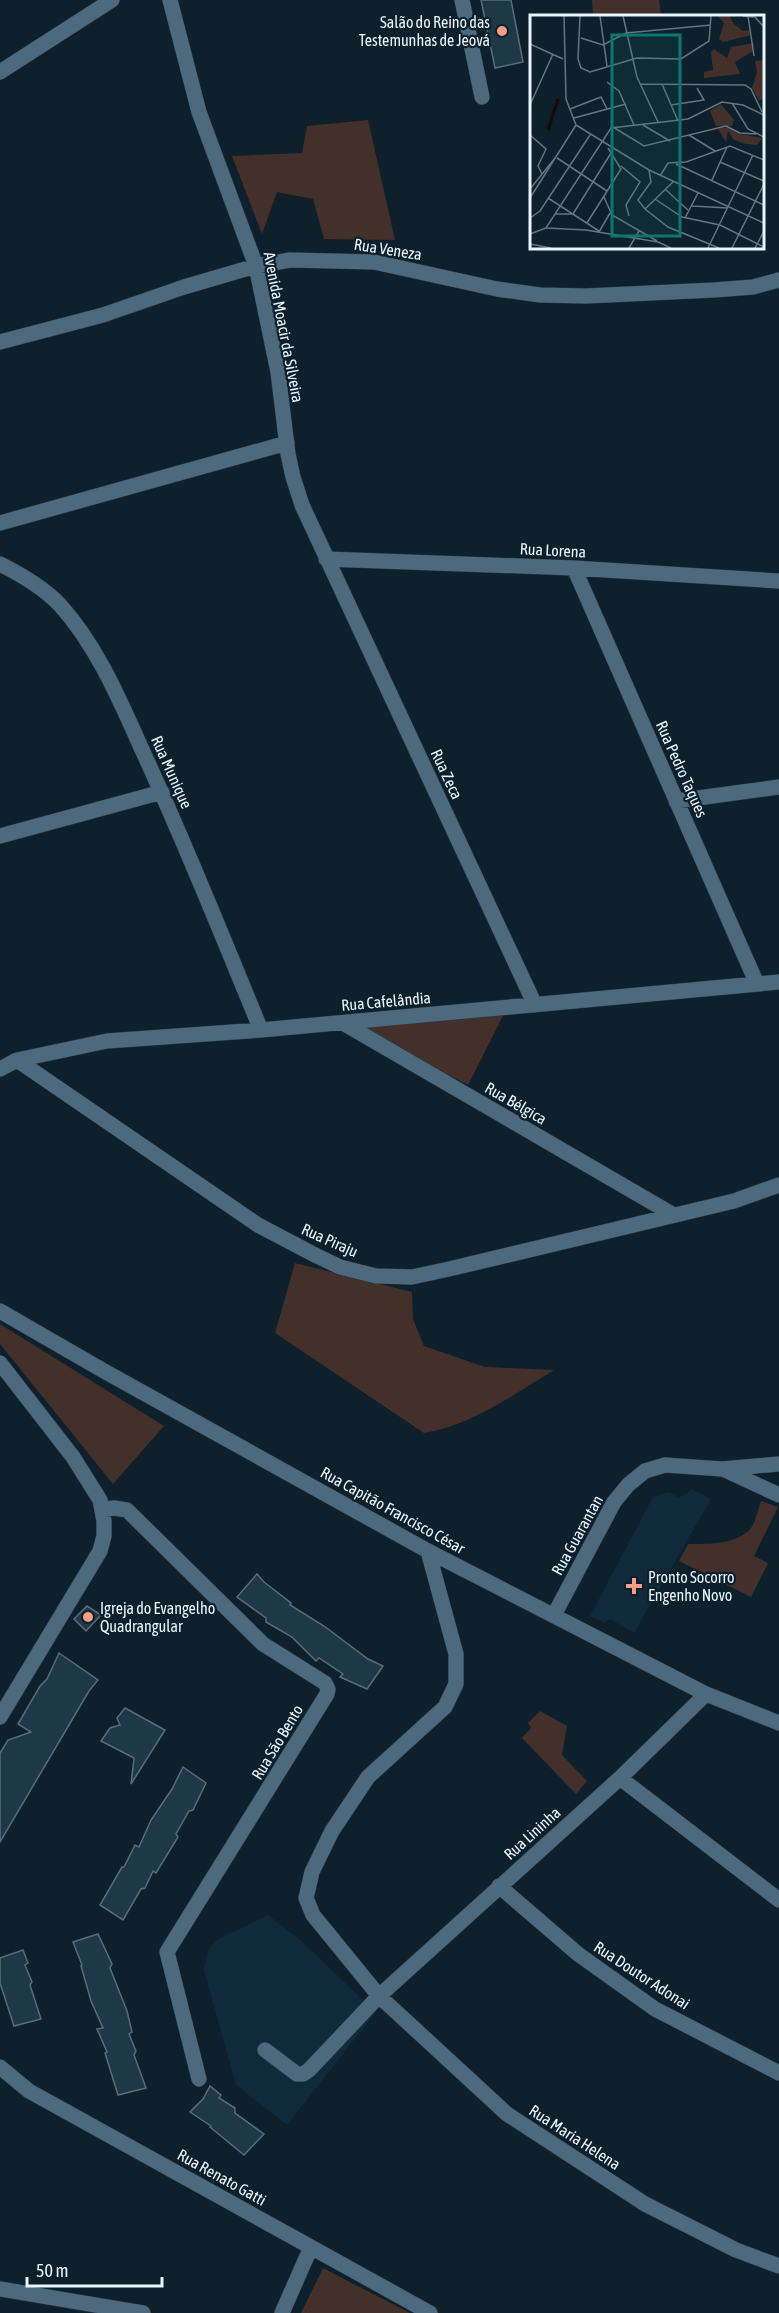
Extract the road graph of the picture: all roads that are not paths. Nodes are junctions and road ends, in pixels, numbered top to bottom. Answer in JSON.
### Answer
{"nodes":[{"id":1,"x":112,"y":0,"type":"edge"},
{"id":2,"x":170,"y":0,"type":"edge"},
{"id":3,"x":462,"y":0,"type":"edge"},
{"id":4,"x":0,"y":72,"type":"edge"},
{"id":5,"x":482,"y":97,"type":"dead end"},
{"id":6,"x":256,"y":266,"type":"junction"},
{"id":7,"x":779,"y":280,"type":"edge"},
{"id":8,"x":0,"y":342,"type":"edge"},
{"id":9,"x":286,"y":443,"type":"junction"},
{"id":10,"x":0,"y":523,"type":"edge"},
{"id":11,"x":326,"y":559,"type":"junction"},
{"id":12,"x":0,"y":564,"type":"edge"},
{"id":13,"x":574,"y":568,"type":"junction"},
{"id":14,"x":779,"y":581,"type":"edge"},
{"id":15,"x":779,"y":787,"type":"edge"},
{"id":16,"x":162,"y":792,"type":"junction"},
{"id":17,"x":676,"y":801,"type":"junction"},
{"id":18,"x":0,"y":836,"type":"edge"},
{"id":19,"x":779,"y":982,"type":"edge"},
{"id":20,"x":757,"y":984,"type":"junction"},
{"id":21,"x":535,"y":1005,"type":"junction"},
{"id":22,"x":343,"y":1023,"type":"junction"},
{"id":23,"x":261,"y":1030,"type":"junction"},
{"id":24,"x":17,"y":1060,"type":"junction"},
{"id":25,"x":0,"y":1069,"type":"edge"},
{"id":26,"x":779,"y":1185,"type":"edge"},
{"id":27,"x":672,"y":1214,"type":"junction"},
{"id":28,"x":0,"y":1311,"type":"edge"},
{"id":29,"x":0,"y":1363,"type":"edge"},
{"id":30,"x":779,"y":1464,"type":"edge"},
{"id":31,"x":722,"y":1469,"type":"junction"},
{"id":32,"x":779,"y":1495,"type":"edge"},
{"id":33,"x":102,"y":1510,"type":"junction"},
{"id":34,"x":428,"y":1551,"type":"junction"},
{"id":35,"x":554,"y":1615,"type":"junction"},
{"id":36,"x":706,"y":1694,"type":"junction"},
{"id":37,"x":0,"y":1717,"type":"edge"},
{"id":38,"x":779,"y":1723,"type":"edge"},
{"id":39,"x":620,"y":1778,"type":"junction"},
{"id":40,"x":499,"y":1886,"type":"junction"},
{"id":41,"x":779,"y":1900,"type":"edge"},
{"id":42,"x":379,"y":1996,"type":"junction"},
{"id":43,"x":265,"y":2050,"type":"dead end"},
{"id":44,"x":0,"y":2067,"type":"edge"},
{"id":45,"x":779,"y":2073,"type":"edge"},
{"id":46,"x":200,"y":2079,"type":"dead end"},
{"id":47,"x":311,"y":2247,"type":"junction"},
{"id":48,"x":779,"y":2266,"type":"edge"},
{"id":49,"x":0,"y":2289,"type":"edge"},
{"id":50,"x":143,"y":2313,"type":"edge"},
{"id":51,"x":282,"y":2313,"type":"edge"},
{"id":52,"x":430,"y":2313,"type":"edge"}],
"edges":[{"from":1,"to":4,"type":"street"},
{"from":2,"to":6,"type":"street","name":"Avenida Moacir da Silveira"},
{"from":3,"to":5,"type":"street"},
{"from":6,"to":7,"type":"street","name":"Rua Veneza"},
{"from":6,"to":8,"type":"street","name":"Rua Veneza"},
{"from":6,"to":9,"type":"street","name":"Avenida Moacir da Silveira"},
{"from":9,"to":10,"type":"street"},
{"from":9,"to":11,"type":"street","name":"Avenida Moacir da Silveira"},
{"from":11,"to":13,"type":"street","name":"Rua Lorena"},
{"from":11,"to":21,"type":"street","name":"Rua Zeca"},
{"from":12,"to":16,"type":"street","name":"Rua Munique"},
{"from":13,"to":14,"type":"street","name":"Rua Lorena"},
{"from":13,"to":17,"type":"street","name":"Rua Pedro Taques"},
{"from":15,"to":17,"type":"street"},
{"from":16,"to":18,"type":"street"},
{"from":16,"to":23,"type":"street","name":"Rua Munique"},
{"from":17,"to":20,"type":"street","name":"Rua Pedro Taques"},
{"from":19,"to":20,"type":"street","name":"Rua Cafelândia"},
{"from":20,"to":21,"type":"street","name":"Rua Cafelândia"},
{"from":21,"to":22,"type":"street","name":"Rua Cafelândia"},
{"from":22,"to":23,"type":"street","name":"Rua Cafelândia"},
{"from":22,"to":27,"type":"street","name":"Rua Bélgica"},
{"from":23,"to":24,"type":"street","name":"Rua Cafelândia"},
{"from":24,"to":25,"type":"street","name":"Rua Cafelândia"},
{"from":24,"to":27,"type":"street","name":"Rua Piraju"},
{"from":26,"to":27,"type":"street","name":"Rua Piraju"},
{"from":28,"to":34,"type":"street","name":"Rua Capitão Francisco César"},
{"from":29,"to":33,"type":"street"},
{"from":30,"to":31,"type":"street","name":"Rua Guarantan"},
{"from":31,"to":32,"type":"street"},
{"from":31,"to":35,"type":"street","name":"Rua Guarantan"},
{"from":33,"to":37,"type":"street"},
{"from":33,"to":46,"type":"street","name":"Rua São Bento"},
{"from":34,"to":35,"type":"street","name":"Rua Capitão Francisco César"},
{"from":34,"to":42,"type":"street","name":"Rua Maria Helena"},
{"from":35,"to":36,"type":"street","name":"Rua Capitão Francisco César"},
{"from":36,"to":38,"type":"street","name":"Rua Capitão Francisco César"},
{"from":36,"to":39,"type":"street","name":"Rua Lininha"},
{"from":39,"to":40,"type":"street","name":"Rua Lininha"},
{"from":39,"to":41,"type":"street"},
{"from":40,"to":42,"type":"street","name":"Rua Lininha"},
{"from":40,"to":45,"type":"street","name":"Rua Doutor Adonai"},
{"from":42,"to":43,"type":"street","name":"Rua Lininha"},
{"from":42,"to":48,"type":"street","name":"Rua Maria Helena"},
{"from":44,"to":47,"type":"street","name":"Rua Renato Gatti"},
{"from":47,"to":51,"type":"street"},
{"from":47,"to":52,"type":"street","name":"Rua Renato Gatti"},
{"from":49,"to":50,"type":"street"}]}
